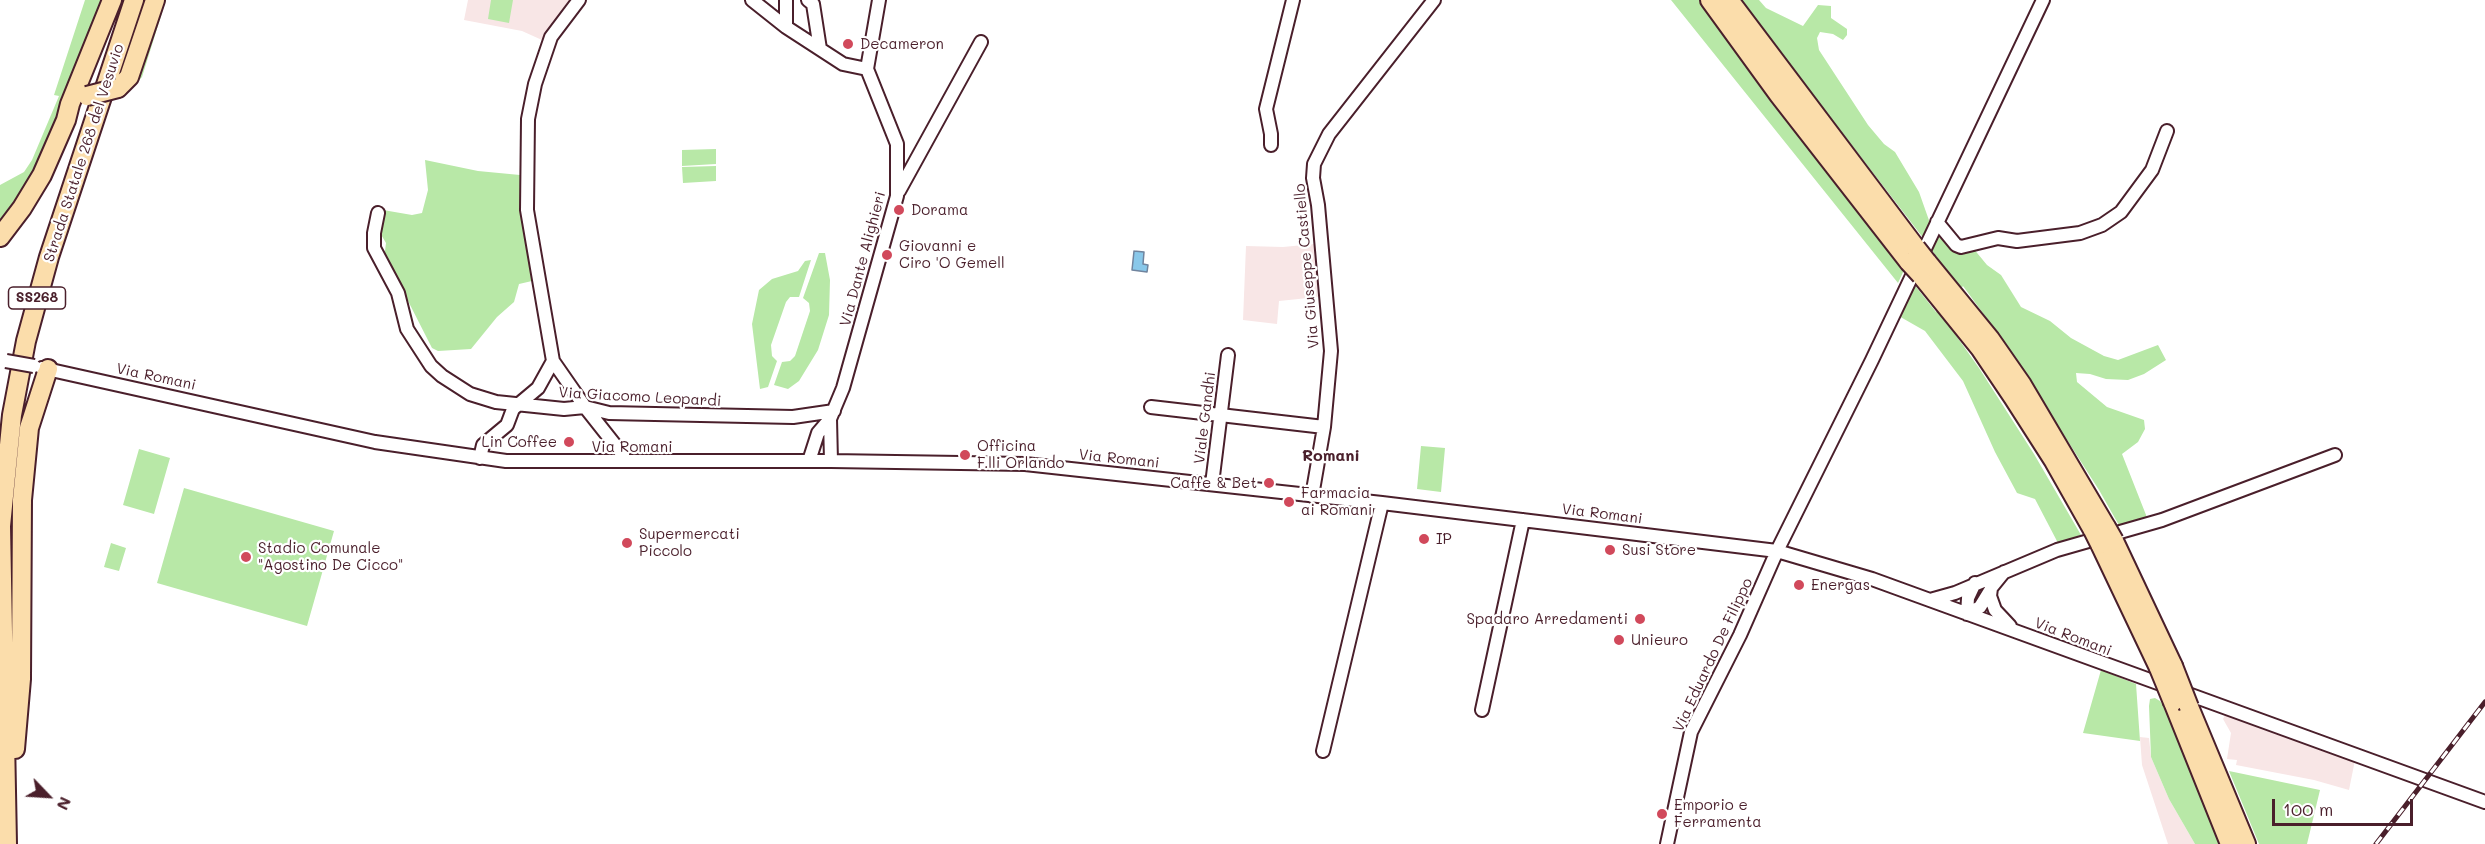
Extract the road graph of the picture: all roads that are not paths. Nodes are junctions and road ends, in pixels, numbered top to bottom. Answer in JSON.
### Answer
{"nodes":[{"id":1,"x":112,"y":0,"type":"edge"},
{"id":2,"x":134,"y":0,"type":"edge"},
{"id":3,"x":155,"y":0,"type":"edge"},
{"id":4,"x":579,"y":0,"type":"edge"},
{"id":5,"x":752,"y":0,"type":"edge"},
{"id":6,"x":786,"y":0,"type":"edge"},
{"id":7,"x":808,"y":0,"type":"edge"},
{"id":8,"x":879,"y":0,"type":"edge"},
{"id":9,"x":1293,"y":0,"type":"edge"},
{"id":10,"x":1434,"y":0,"type":"edge"},
{"id":11,"x":1710,"y":0,"type":"edge"},
{"id":12,"x":1729,"y":0,"type":"edge"},
{"id":13,"x":2043,"y":0,"type":"edge"},
{"id":14,"x":786,"y":27,"type":"junction"},
{"id":15,"x":981,"y":42,"type":"dead end"},
{"id":16,"x":820,"y":49,"type":"junction"},
{"id":17,"x":867,"y":69,"type":"junction"},
{"id":18,"x":66,"y":120,"type":"junction"},
{"id":19,"x":2167,"y":131,"type":"dead end"},
{"id":20,"x":1271,"y":145,"type":"dead end"},
{"id":21,"x":897,"y":196,"type":"junction"},
{"id":22,"x":378,"y":213,"type":"dead end"},
{"id":23,"x":1937,"y":222,"type":"junction"},
{"id":24,"x":0,"y":237,"type":"edge"},
{"id":25,"x":1918,"y":262,"type":"junction"},
{"id":26,"x":1228,"y":355,"type":"dead end"},
{"id":27,"x":3,"y":360,"type":"edge"},
{"id":28,"x":553,"y":361,"type":"junction"},
{"id":29,"x":41,"y":368,"type":"junction"},
{"id":30,"x":520,"y":404,"type":"junction"},
{"id":31,"x":585,"y":407,"type":"junction"},
{"id":32,"x":1151,"y":407,"type":"dead end"},
{"id":33,"x":832,"y":415,"type":"junction"},
{"id":34,"x":793,"y":417,"type":"junction"},
{"id":35,"x":1221,"y":417,"type":"junction"},
{"id":36,"x":1324,"y":427,"type":"junction"},
{"id":37,"x":818,"y":433,"type":"junction"},
{"id":38,"x":2335,"y":455,"type":"dead end"},
{"id":39,"x":480,"y":458,"type":"junction"},
{"id":40,"x":624,"y":461,"type":"junction"},
{"id":41,"x":809,"y":461,"type":"junction"},
{"id":42,"x":831,"y":461,"type":"junction"},
{"id":43,"x":1212,"y":484,"type":"junction"},
{"id":44,"x":1312,"y":496,"type":"junction"},
{"id":45,"x":1382,"y":503,"type":"junction"},
{"id":46,"x":1523,"y":520,"type":"junction"},
{"id":47,"x":1777,"y":551,"type":"junction"},
{"id":48,"x":2007,"y":569,"type":"junction"},
{"id":49,"x":1975,"y":583,"type":"junction"},
{"id":50,"x":1991,"y":588,"type":"junction"},
{"id":51,"x":1929,"y":600,"type":"junction"},
{"id":52,"x":1967,"y":614,"type":"junction"},
{"id":53,"x":2020,"y":633,"type":"junction"},
{"id":54,"x":1482,"y":710,"type":"dead end"},
{"id":55,"x":1323,"y":751,"type":"dead end"},
{"id":56,"x":2204,"y":759,"type":"junction"},
{"id":57,"x":0,"y":797,"type":"edge"},
{"id":58,"x":2485,"y":802,"type":"edge"},
{"id":59,"x":7,"y":835,"type":"edge"},
{"id":60,"x":1667,"y":844,"type":"edge"},
{"id":61,"x":2229,"y":844,"type":"edge"},
{"id":62,"x":2246,"y":844,"type":"edge"}],
"edges":[{"from":1,"to":18,"type":"highway"},
{"from":2,"to":59,"type":"highway","name":"Strada Statale 268 del Vesuvio","number":"SS268"},
{"from":3,"to":18,"type":"highway","bridge":true},
{"from":4,"to":28,"type":"street"},
{"from":5,"to":14,"type":"street"},
{"from":6,"to":14,"type":"street"},
{"from":7,"to":16,"type":"street"},
{"from":8,"to":17,"type":"street"},
{"from":9,"to":20,"type":"street"},
{"from":10,"to":36,"type":"street","name":"Via Giuseppe Castiello"},
{"from":11,"to":25,"type":"highway"},
{"from":12,"to":25,"type":"highway"},
{"from":13,"to":23,"type":"street","name":"Via Eduardo De Filippo"},
{"from":14,"to":16,"type":"street"},
{"from":15,"to":21,"type":"street"},
{"from":16,"to":17,"type":"street"},
{"from":17,"to":21,"type":"street","name":"Via Dante Alighieri"},
{"from":18,"to":24,"type":"highway"},
{"from":19,"to":23,"type":"street"},
{"from":21,"to":33,"type":"street","name":"Via Dante Alighieri"},
{"from":22,"to":30,"type":"street","name":"Via Giacomo Leopardi"},
{"from":23,"to":47,"type":"street","name":"Via Eduardo De Filippo"},
{"from":25,"to":56,"type":"highway","bridge":true},
{"from":26,"to":35,"type":"street","name":"Viale Gandhi"},
{"from":27,"to":29,"type":"street","name":"Via Romani","bridge":true},
{"from":28,"to":30,"type":"street"},
{"from":28,"to":31,"type":"street"},
{"from":29,"to":39,"type":"street","name":"Via Romani"},
{"from":29,"to":59,"type":"highway"},
{"from":30,"to":31,"type":"street","name":"Via Giacomo Leopardi"},
{"from":30,"to":39,"type":"street"},
{"from":31,"to":34,"type":"street","name":"Via Giacomo Leopardi"},
{"from":31,"to":40,"type":"street"},
{"from":32,"to":35,"type":"street"},
{"from":33,"to":34,"type":"street","name":"Via Giacomo Leopardi"},
{"from":33,"to":37,"type":"street","name":"Via Dante Alighieri"},
{"from":33,"to":42,"type":"street","name":"Via Dante Alighieri"},
{"from":34,"to":37,"type":"street"},
{"from":35,"to":36,"type":"street"},
{"from":35,"to":43,"type":"street","name":"Viale Gandhi"},
{"from":36,"to":44,"type":"street","name":"Via Giuseppe Castiello"},
{"from":37,"to":41,"type":"street","name":"Via Dante Alighieri"},
{"from":38,"to":48,"type":"street"},
{"from":39,"to":40,"type":"street","name":"Via Romani"},
{"from":40,"to":41,"type":"street","name":"Via Romani"},
{"from":41,"to":42,"type":"street","name":"Via Romani"},
{"from":42,"to":43,"type":"street","name":"Via Romani"},
{"from":43,"to":44,"type":"street","name":"Via Romani"},
{"from":44,"to":45,"type":"street","name":"Via Romani"},
{"from":45,"to":46,"type":"street","name":"Via Romani"},
{"from":45,"to":55,"type":"street"},
{"from":46,"to":47,"type":"street","name":"Via Romani"},
{"from":46,"to":54,"type":"street"},
{"from":47,"to":51,"type":"street","name":"Via Romani"},
{"from":47,"to":60,"type":"street","name":"Via Eduardo De Filippo"},
{"from":48,"to":49,"type":"street"},
{"from":48,"to":50,"type":"street"},
{"from":49,"to":51,"type":"street"},
{"from":49,"to":52,"type":"street"},
{"from":50,"to":52,"type":"street"},
{"from":50,"to":53,"type":"street"},
{"from":51,"to":52,"type":"street","name":"Via Romani"},
{"from":52,"to":53,"type":"street","name":"Via Romani"},
{"from":53,"to":58,"type":"street","name":"Via Romani"},
{"from":56,"to":61,"type":"highway"},
{"from":56,"to":62,"type":"highway"},
{"from":57,"to":59,"type":"highway"}]}
